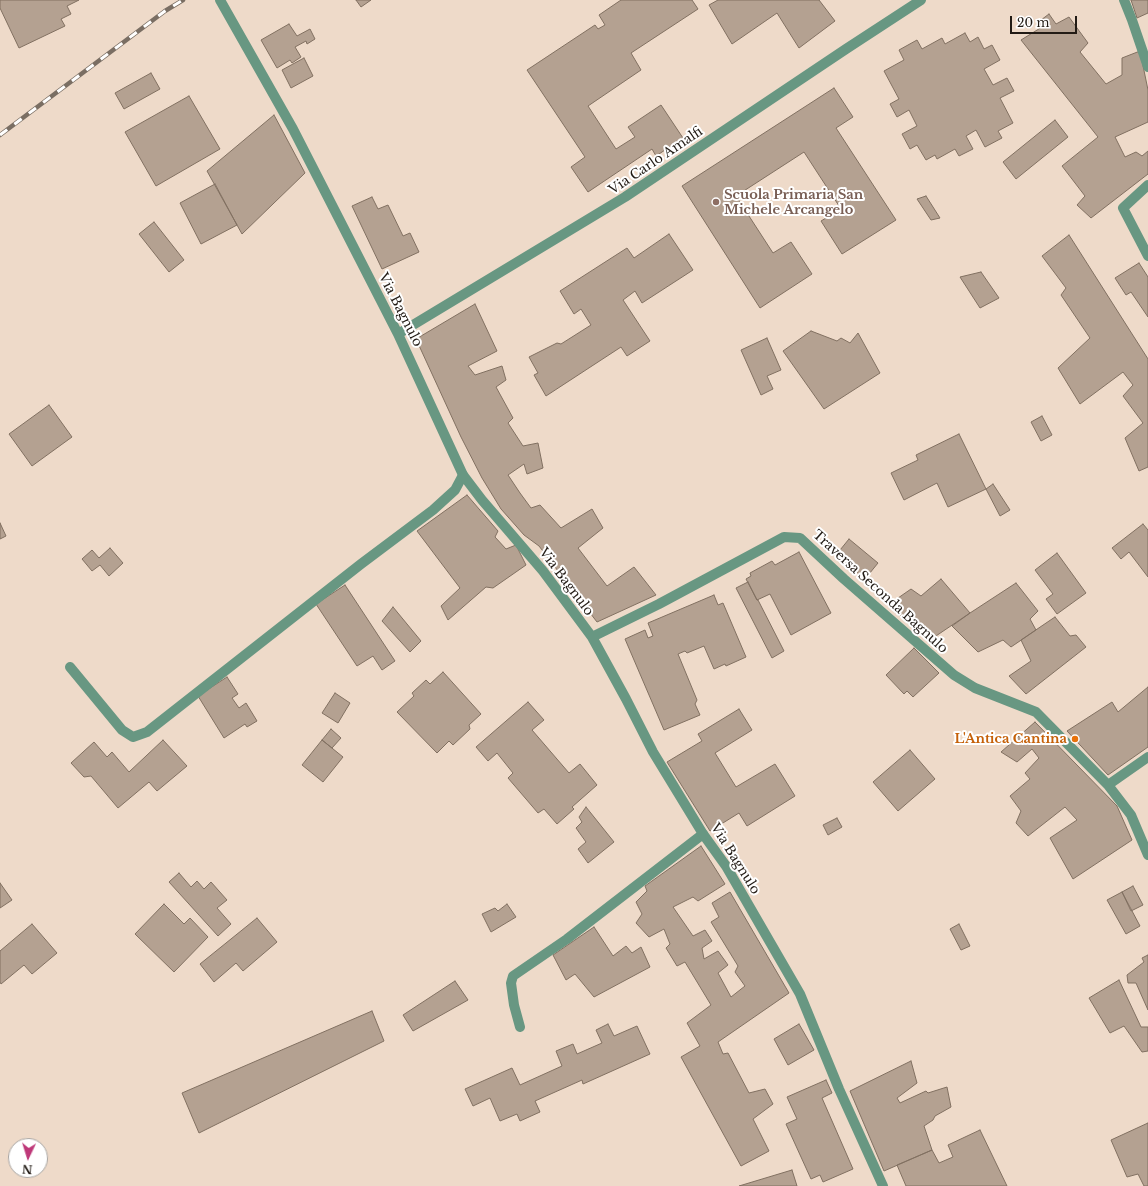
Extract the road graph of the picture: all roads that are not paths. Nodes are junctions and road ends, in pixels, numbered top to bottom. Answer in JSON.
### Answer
{"nodes":[{"id":1,"x":220,"y":0,"type":"edge"},
{"id":2,"x":921,"y":0,"type":"edge"},
{"id":3,"x":1124,"y":0,"type":"edge"},
{"id":4,"x":1148,"y":67,"type":"edge"},
{"id":5,"x":1148,"y":185,"type":"edge"},
{"id":6,"x":1148,"y":256,"type":"edge"},
{"id":7,"x":398,"y":334,"type":"junction"},
{"id":8,"x":464,"y":475,"type":"junction"},
{"id":9,"x":592,"y":638,"type":"junction"},
{"id":10,"x":70,"y":667,"type":"dead end"},
{"id":11,"x":1148,"y":757,"type":"edge"},
{"id":12,"x":1108,"y":785,"type":"junction"},
{"id":13,"x":703,"y":834,"type":"junction"},
{"id":14,"x":1148,"y":855,"type":"edge"},
{"id":15,"x":520,"y":1027,"type":"dead end"},
{"id":16,"x":883,"y":1186,"type":"edge"}],
"edges":[{"from":1,"to":7,"type":"street","name":"Via Bagnulo"},
{"from":2,"to":7,"type":"street","name":"Via Carlo Amalfi"},
{"from":3,"to":4,"type":"street"},
{"from":5,"to":6,"type":"street"},
{"from":7,"to":8,"type":"street","name":"Via Bagnulo"},
{"from":8,"to":9,"type":"street","name":"Via Bagnulo"},
{"from":8,"to":10,"type":"street"},
{"from":9,"to":12,"type":"street","name":"Traversa Seconda Bagnulo"},
{"from":9,"to":13,"type":"street","name":"Via Bagnulo"},
{"from":11,"to":12,"type":"street"},
{"from":12,"to":14,"type":"street","name":"Traversa Seconda Bagnulo"},
{"from":13,"to":15,"type":"street"},
{"from":13,"to":16,"type":"street","name":"Via Bagnulo"}]}
